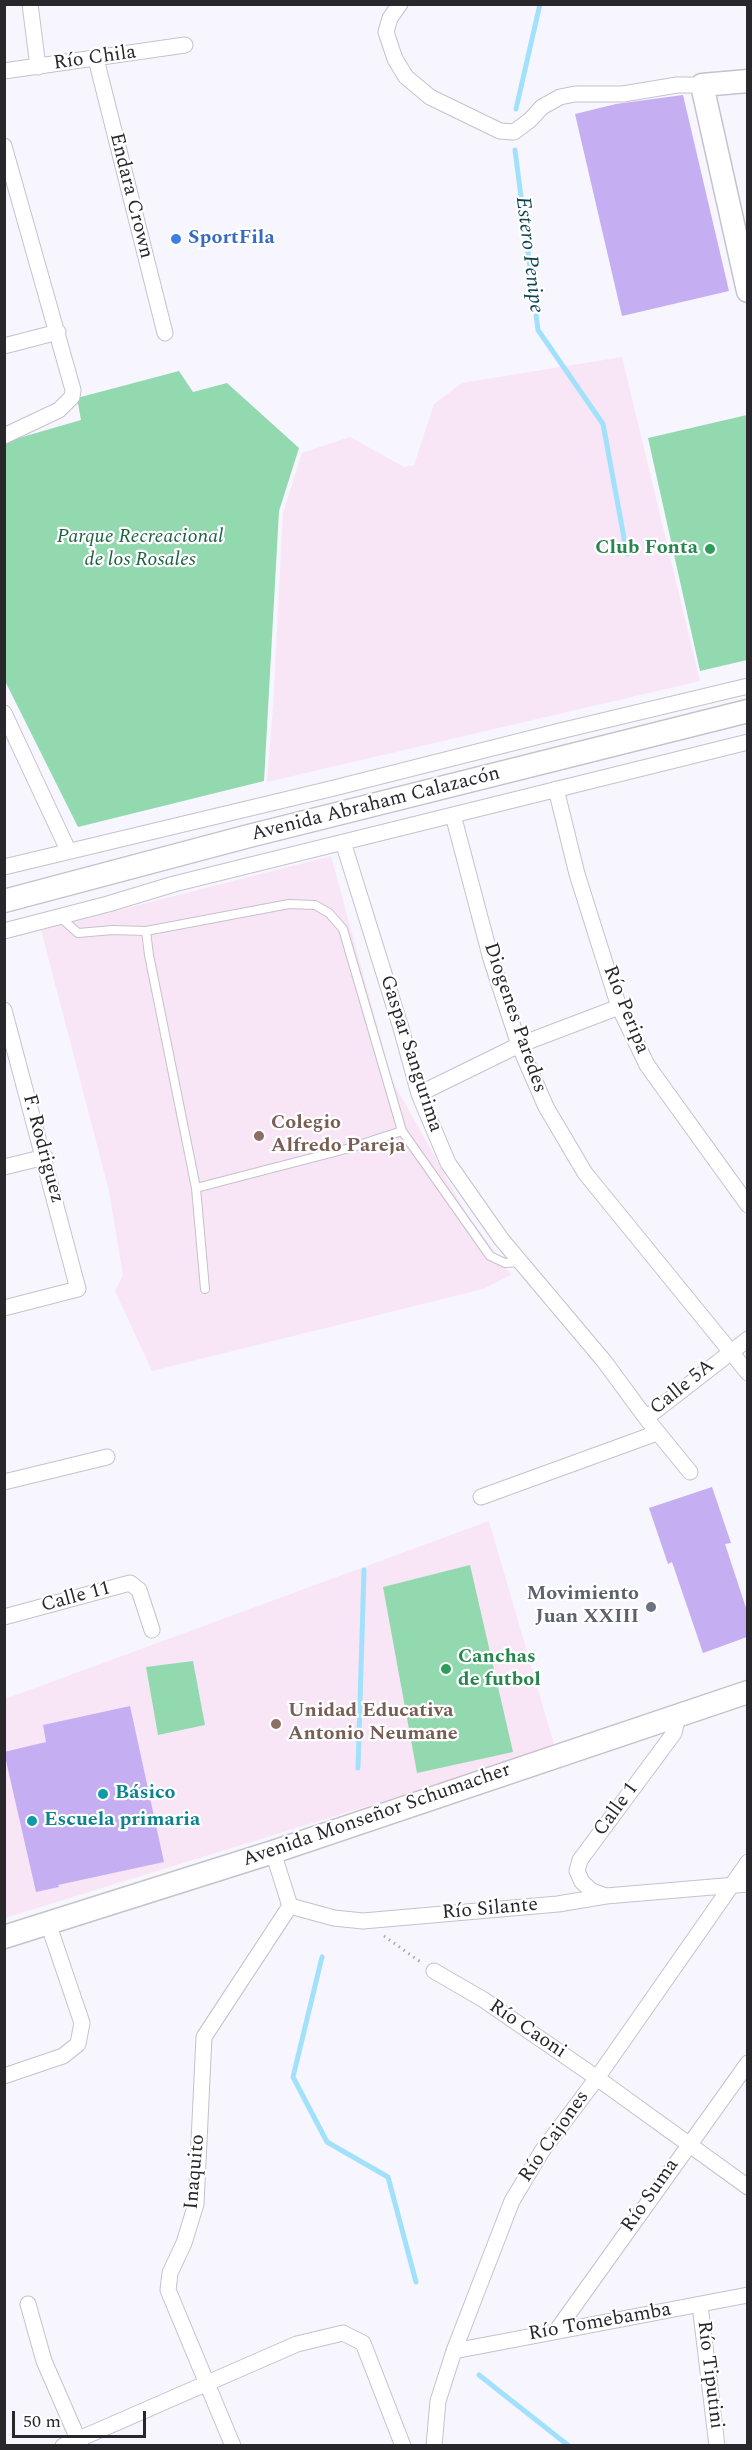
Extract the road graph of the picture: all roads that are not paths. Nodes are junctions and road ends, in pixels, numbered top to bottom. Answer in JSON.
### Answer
{"nodes":[{"id":1,"x":30,"y":4,"type":"edge"},
{"id":2,"x":400,"y":4,"type":"edge"},
{"id":3,"x":185,"y":45,"type":"dead end"},
{"id":4,"x":96,"y":59,"type":"junction"},
{"id":5,"x":38,"y":67,"type":"junction"},
{"id":6,"x":4,"y":71,"type":"edge"},
{"id":7,"x":747,"y":81,"type":"edge"},
{"id":8,"x":702,"y":85,"type":"junction"},
{"id":9,"x":4,"y":146,"type":"edge"},
{"id":10,"x":747,"y":290,"type":"edge"},
{"id":11,"x":58,"y":332,"type":"junction"},
{"id":12,"x":165,"y":333,"type":"dead end"},
{"id":13,"x":4,"y":346,"type":"edge"},
{"id":14,"x":4,"y":436,"type":"edge"},
{"id":15,"x":747,"y":686,"type":"edge"},
{"id":16,"x":747,"y":711,"type":"edge"},
{"id":17,"x":4,"y":713,"type":"edge"},
{"id":18,"x":10,"y":736,"type":"edge"},
{"id":19,"x":747,"y":742,"type":"edge"},
{"id":20,"x":556,"y":789,"type":"junction"},
{"id":21,"x":453,"y":815,"type":"junction"},
{"id":22,"x":343,"y":842,"type":"junction"},
{"id":23,"x":68,"y":850,"type":"junction"},
{"id":24,"x":4,"y":867,"type":"edge"},
{"id":25,"x":4,"y":901,"type":"edge"},
{"id":26,"x":60,"y":917,"type":"junction"},
{"id":27,"x":4,"y":931,"type":"edge"},
{"id":28,"x":146,"y":931,"type":"junction"},
{"id":29,"x":619,"y":1007,"type":"junction"},
{"id":30,"x":4,"y":1010,"type":"edge"},
{"id":31,"x":519,"y":1045,"type":"junction"},
{"id":32,"x":419,"y":1094,"type":"junction"},
{"id":33,"x":402,"y":1131,"type":"junction"},
{"id":34,"x":45,"y":1158,"type":"junction"},
{"id":35,"x":4,"y":1167,"type":"edge"},
{"id":36,"x":196,"y":1188,"type":"junction"},
{"id":37,"x":747,"y":1205,"type":"edge"},
{"id":38,"x":520,"y":1262,"type":"junction"},
{"id":39,"x":205,"y":1289,"type":"dead end"},
{"id":40,"x":4,"y":1308,"type":"edge"},
{"id":41,"x":747,"y":1339,"type":"edge"},
{"id":42,"x":730,"y":1351,"type":"junction"},
{"id":43,"x":747,"y":1374,"type":"edge"},
{"id":44,"x":646,"y":1418,"type":"junction"},
{"id":45,"x":657,"y":1433,"type":"junction"},
{"id":46,"x":107,"y":1458,"type":"dead end"},
{"id":47,"x":690,"y":1472,"type":"dead end"},
{"id":48,"x":4,"y":1482,"type":"edge"},
{"id":49,"x":481,"y":1497,"type":"dead end"},
{"id":50,"x":4,"y":1617,"type":"edge"},
{"id":51,"x":152,"y":1630,"type":"dead end"},
{"id":52,"x":747,"y":1692,"type":"edge"},
{"id":53,"x":674,"y":1716,"type":"junction"},
{"id":54,"x":273,"y":1852,"type":"junction"},
{"id":55,"x":747,"y":1862,"type":"edge"},
{"id":56,"x":747,"y":1884,"type":"edge"},
{"id":57,"x":731,"y":1887,"type":"junction"},
{"id":58,"x":606,"y":1896,"type":"junction"},
{"id":59,"x":290,"y":1906,"type":"junction"},
{"id":60,"x":48,"y":1923,"type":"junction"},
{"id":61,"x":4,"y":1937,"type":"edge"},
{"id":62,"x":434,"y":1971,"type":"road end"},
{"id":63,"x":747,"y":2063,"type":"edge"},
{"id":64,"x":4,"y":2076,"type":"edge"},
{"id":65,"x":597,"y":2078,"type":"junction"},
{"id":66,"x":688,"y":2144,"type":"junction"},
{"id":67,"x":747,"y":2187,"type":"edge"},
{"id":68,"x":747,"y":2295,"type":"edge"},
{"id":69,"x":28,"y":2304,"type":"dead end"},
{"id":70,"x":700,"y":2305,"type":"junction"},
{"id":71,"x":557,"y":2330,"type":"junction"},
{"id":72,"x":454,"y":2351,"type":"junction"},
{"id":73,"x":207,"y":2382,"type":"junction"},
{"id":74,"x":74,"y":2443,"type":"edge"},
{"id":75,"x":233,"y":2445,"type":"edge"},
{"id":76,"x":404,"y":2445,"type":"edge"},
{"id":77,"x":434,"y":2445,"type":"edge"},
{"id":78,"x":717,"y":2445,"type":"edge"}],
"edges":[{"from":1,"to":5,"type":"street"},
{"from":2,"to":8,"type":"street"},
{"from":3,"to":4,"type":"street","name":"Río Chila"},
{"from":4,"to":5,"type":"street","name":"Río Chila"},
{"from":4,"to":12,"type":"street","name":"Endara Crown"},
{"from":5,"to":6,"type":"street","name":"Río Chila"},
{"from":7,"to":8,"type":"street"},
{"from":8,"to":10,"type":"street"},
{"from":9,"to":11,"type":"street"},
{"from":11,"to":13,"type":"street"},
{"from":11,"to":14,"type":"street"},
{"from":15,"to":23,"type":"street","name":"Avenida Abraham Calazacón"},
{"from":16,"to":25,"type":"street","name":"Avenida Abraham Calazacón"},
{"from":17,"to":18,"type":"street"},
{"from":18,"to":23,"type":"street"},
{"from":19,"to":20,"type":"street","name":"Avenida Abraham Calazacón"},
{"from":20,"to":21,"type":"street","name":"Avenida Abraham Calazacón"},
{"from":20,"to":29,"type":"street","name":"Río Peripa"},
{"from":21,"to":22,"type":"street","name":"Avenida Abraham Calazacón"},
{"from":21,"to":31,"type":"street","name":"Diogenes Paredes"},
{"from":22,"to":26,"type":"street","name":"Avenida Abraham Calazacón"},
{"from":22,"to":32,"type":"street","name":"Gaspar Sangurima"},
{"from":23,"to":24,"type":"street","name":"Avenida Abraham Calazacón"},
{"from":26,"to":27,"type":"street","name":"Avenida Abraham Calazacón"},
{"from":26,"to":28,"type":"lane"},
{"from":28,"to":33,"type":"lane"},
{"from":28,"to":36,"type":"lane"},
{"from":29,"to":31,"type":"street"},
{"from":29,"to":37,"type":"street","name":"Río Peripa"},
{"from":30,"to":34,"type":"street","name":"F. Rodriguez"},
{"from":31,"to":32,"type":"street"},
{"from":31,"to":42,"type":"street","name":"Diogenes Paredes"},
{"from":32,"to":38,"type":"street","name":"Gaspar Sangurima"},
{"from":33,"to":36,"type":"lane"},
{"from":33,"to":38,"type":"lane"},
{"from":34,"to":35,"type":"street"},
{"from":34,"to":40,"type":"street","name":"F. Rodriguez"},
{"from":36,"to":39,"type":"lane"},
{"from":38,"to":44,"type":"street","name":"Gaspar Sangurima"},
{"from":41,"to":42,"type":"street","name":"Calle 5A"},
{"from":42,"to":43,"type":"street","name":"Diogenes Paredes"},
{"from":42,"to":44,"type":"street","name":"Calle 5A"},
{"from":44,"to":45,"type":"street","name":"Calle 5A"},
{"from":45,"to":47,"type":"street","name":"Calle 5A"},
{"from":45,"to":49,"type":"street"},
{"from":46,"to":48,"type":"street"},
{"from":50,"to":51,"type":"street","name":"Calle 11"},
{"from":52,"to":53,"type":"street","name":"Avenida Monseñor Schumacher"},
{"from":53,"to":54,"type":"street","name":"Avenida Monseñor Schumacher"},
{"from":53,"to":58,"type":"street","name":"Calle 1"},
{"from":54,"to":59,"type":"street"},
{"from":54,"to":60,"type":"street","name":"Avenida Monseñor Schumacher"},
{"from":55,"to":57,"type":"street","name":"Río Cajones"},
{"from":56,"to":57,"type":"street","name":"Río Silante"},
{"from":57,"to":58,"type":"street","name":"Río Silante"},
{"from":57,"to":65,"type":"street","name":"Río Cajones"},
{"from":58,"to":59,"type":"street","name":"Río Silante"},
{"from":59,"to":73,"type":"street","name":"Inaquito"},
{"from":60,"to":61,"type":"street","name":"Avenida Monseñor Schumacher"},
{"from":60,"to":64,"type":"street"},
{"from":62,"to":65,"type":"street","name":"Río Caoni"},
{"from":63,"to":66,"type":"street","name":"Río Suma"},
{"from":65,"to":66,"type":"street","name":"Río Caoni"},
{"from":65,"to":72,"type":"street","name":"Río Cajones"},
{"from":66,"to":67,"type":"street","name":"Río Caoni"},
{"from":66,"to":71,"type":"street","name":"Río Suma"},
{"from":68,"to":70,"type":"street","name":"Río Tomebamba"},
{"from":69,"to":74,"type":"street"},
{"from":70,"to":71,"type":"street","name":"Río Tomebamba"},
{"from":70,"to":78,"type":"street","name":"Río Tiputini"},
{"from":71,"to":72,"type":"street","name":"Río Tomebamba"},
{"from":72,"to":77,"type":"street","name":"Río Cajones"},
{"from":73,"to":74,"type":"street"},
{"from":73,"to":75,"type":"street","name":"Inaquito"},
{"from":73,"to":76,"type":"street"}]}
